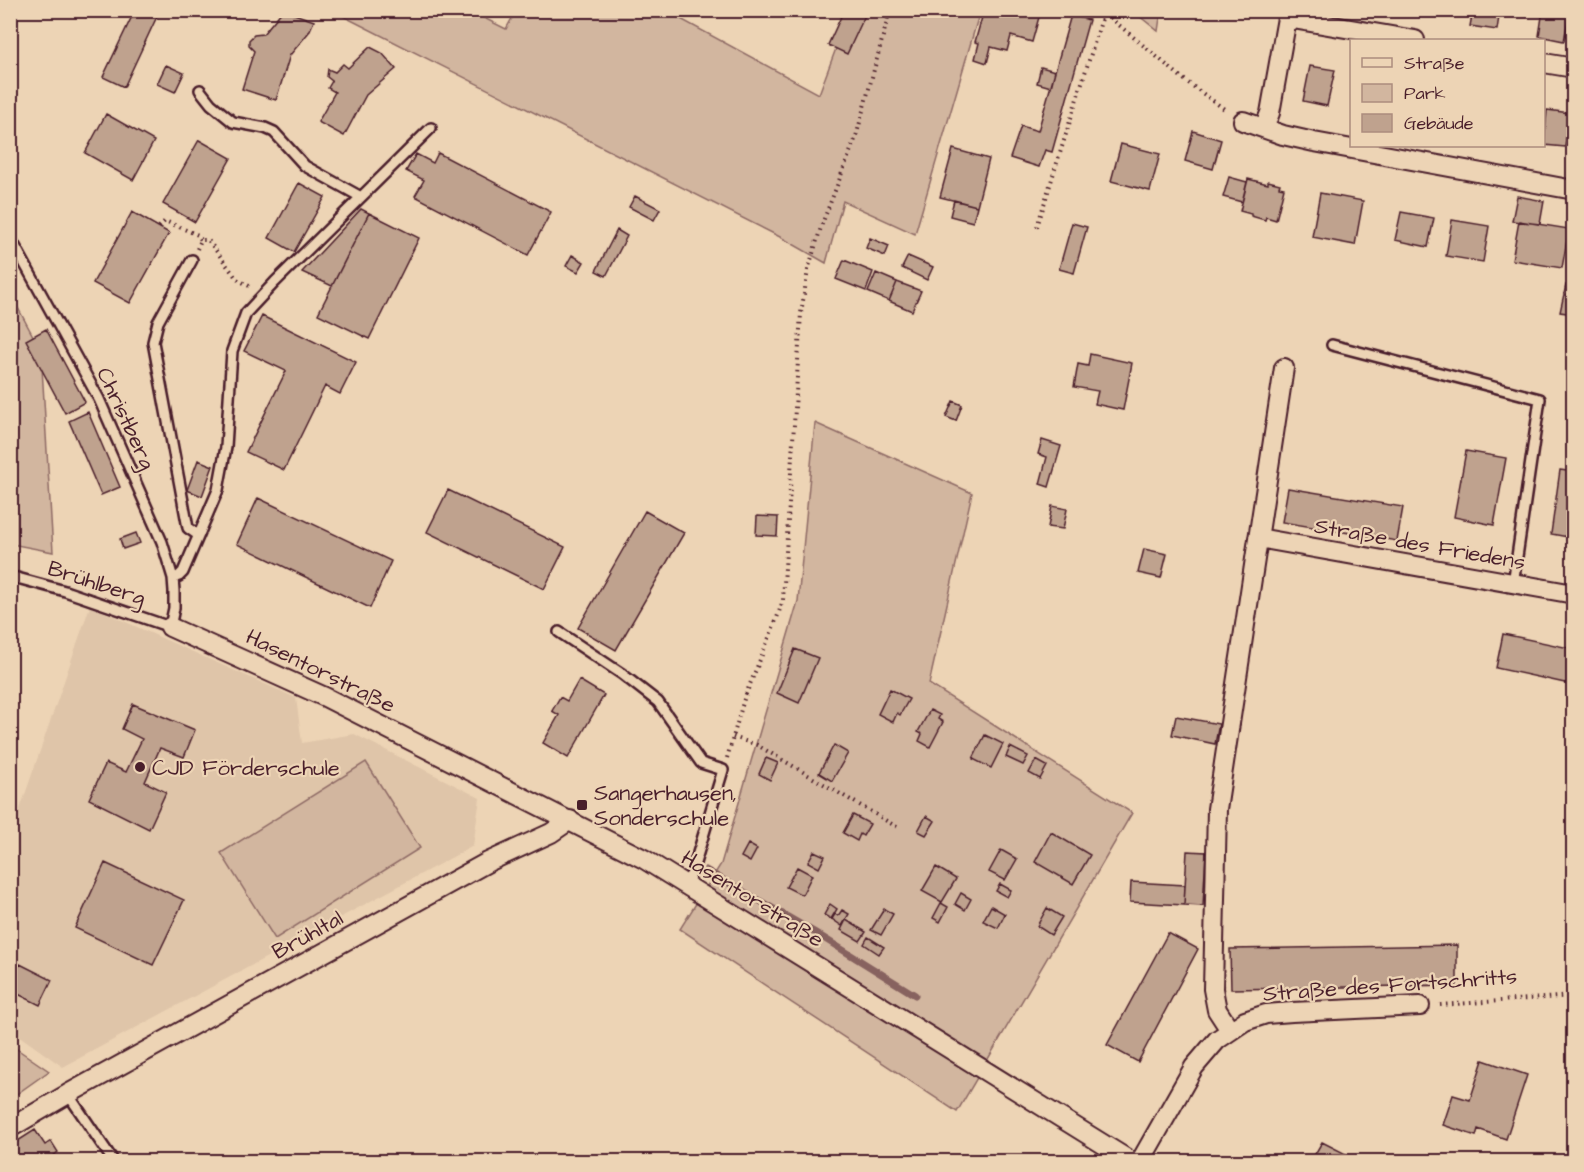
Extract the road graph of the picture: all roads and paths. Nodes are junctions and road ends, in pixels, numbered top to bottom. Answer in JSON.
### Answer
{"nodes":[{"id":1,"x":890,"y":10,"type":"edge"},
{"id":2,"x":1102,"y":11,"type":"edge"},
{"id":3,"x":1287,"y":14,"type":"edge"},
{"id":4,"x":1410,"y":39,"type":"edge"},
{"id":5,"x":1545,"y":63,"type":"edge"},
{"id":6,"x":1574,"y":68,"type":"edge"},
{"id":7,"x":200,"y":90,"type":"dead end"},
{"id":8,"x":1243,"y":121,"type":"joint"},
{"id":9,"x":431,"y":128,"type":"dead end"},
{"id":10,"x":1264,"y":128,"type":"junction"},
{"id":11,"x":1574,"y":190,"type":"edge"},
{"id":12,"x":361,"y":197,"type":"junction"},
{"id":13,"x":159,"y":227,"type":"dead end"},
{"id":14,"x":1036,"y":227,"type":"dead end"},
{"id":15,"x":10,"y":237,"type":"edge"},
{"id":16,"x":201,"y":240,"type":"junction"},
{"id":17,"x":192,"y":260,"type":"joint"},
{"id":18,"x":260,"y":297,"type":"junction"},
{"id":19,"x":1332,"y":345,"type":"dead end"},
{"id":20,"x":1284,"y":368,"type":"dead end"},
{"id":21,"x":198,"y":535,"type":"junction"},
{"id":22,"x":1258,"y":538,"type":"junction"},
{"id":23,"x":10,"y":576,"type":"edge"},
{"id":24,"x":172,"y":578,"type":"junction"},
{"id":25,"x":1513,"y":584,"type":"junction"},
{"id":26,"x":1574,"y":594,"type":"edge"},
{"id":27,"x":170,"y":627,"type":"junction"},
{"id":28,"x":559,"y":632,"type":"dead end"},
{"id":29,"x":733,"y":737,"type":"junction"},
{"id":30,"x":723,"y":770,"type":"junction"},
{"id":31,"x":570,"y":820,"type":"junction"},
{"id":32,"x":897,"y":827,"type":"dead end"},
{"id":33,"x":686,"y":883,"type":"junction"},
{"id":34,"x":1574,"y":996,"type":"edge"},
{"id":35,"x":1420,"y":1006,"type":"joint"},
{"id":36,"x":1230,"y":1030,"type":"junction"},
{"id":37,"x":68,"y":1094,"type":"junction"},
{"id":38,"x":10,"y":1128,"type":"edge"},
{"id":39,"x":114,"y":1161,"type":"edge"},
{"id":40,"x":1131,"y":1161,"type":"edge"}],
"edges":[{"from":1,"to":29,"type":"path"},
{"from":2,"to":8,"type":"path"},
{"from":2,"to":14,"type":"path"},
{"from":3,"to":4,"type":"street"},
{"from":3,"to":10,"type":"street"},
{"from":5,"to":6,"type":"street"},
{"from":7,"to":12,"type":"lane"},
{"from":8,"to":10,"type":"street"},
{"from":9,"to":12,"type":"lane"},
{"from":10,"to":11,"type":"street"},
{"from":12,"to":18,"type":"lane"},
{"from":13,"to":16,"type":"path"},
{"from":15,"to":24,"type":"lane","name":"Christberg"},
{"from":16,"to":17,"type":"path"},
{"from":16,"to":18,"type":"path"},
{"from":17,"to":21,"type":"lane"},
{"from":18,"to":21,"type":"lane"},
{"from":19,"to":25,"type":"lane"},
{"from":20,"to":22,"type":"street"},
{"from":21,"to":24,"type":"lane"},
{"from":22,"to":25,"type":"street","name":"Straße des Friedens"},
{"from":22,"to":36,"type":"street"},
{"from":23,"to":27,"type":"lane","name":"Brühlberg"},
{"from":24,"to":27,"type":"lane","name":"Christberg"},
{"from":25,"to":26,"type":"street","name":"Straße des Friedens"},
{"from":27,"to":31,"type":"street","name":"Hasentorstraße"},
{"from":28,"to":30,"type":"lane"},
{"from":29,"to":30,"type":"path"},
{"from":29,"to":32,"type":"path"},
{"from":30,"to":33,"type":"lane"},
{"from":31,"to":33,"type":"street","name":"Hasentorstraße"},
{"from":31,"to":37,"type":"street","name":"Brühltal"},
{"from":33,"to":40,"type":"street","name":"Hasentorstraße"},
{"from":34,"to":35,"type":"path","name":"Straße des Fortschritts"},
{"from":35,"to":36,"type":"street","name":"Straße des Fortschritts"},
{"from":36,"to":40,"type":"street","name":"Straße des Fortschritts"},
{"from":37,"to":38,"type":"street","name":"Brühltal"},
{"from":37,"to":39,"type":"lane"}]}
